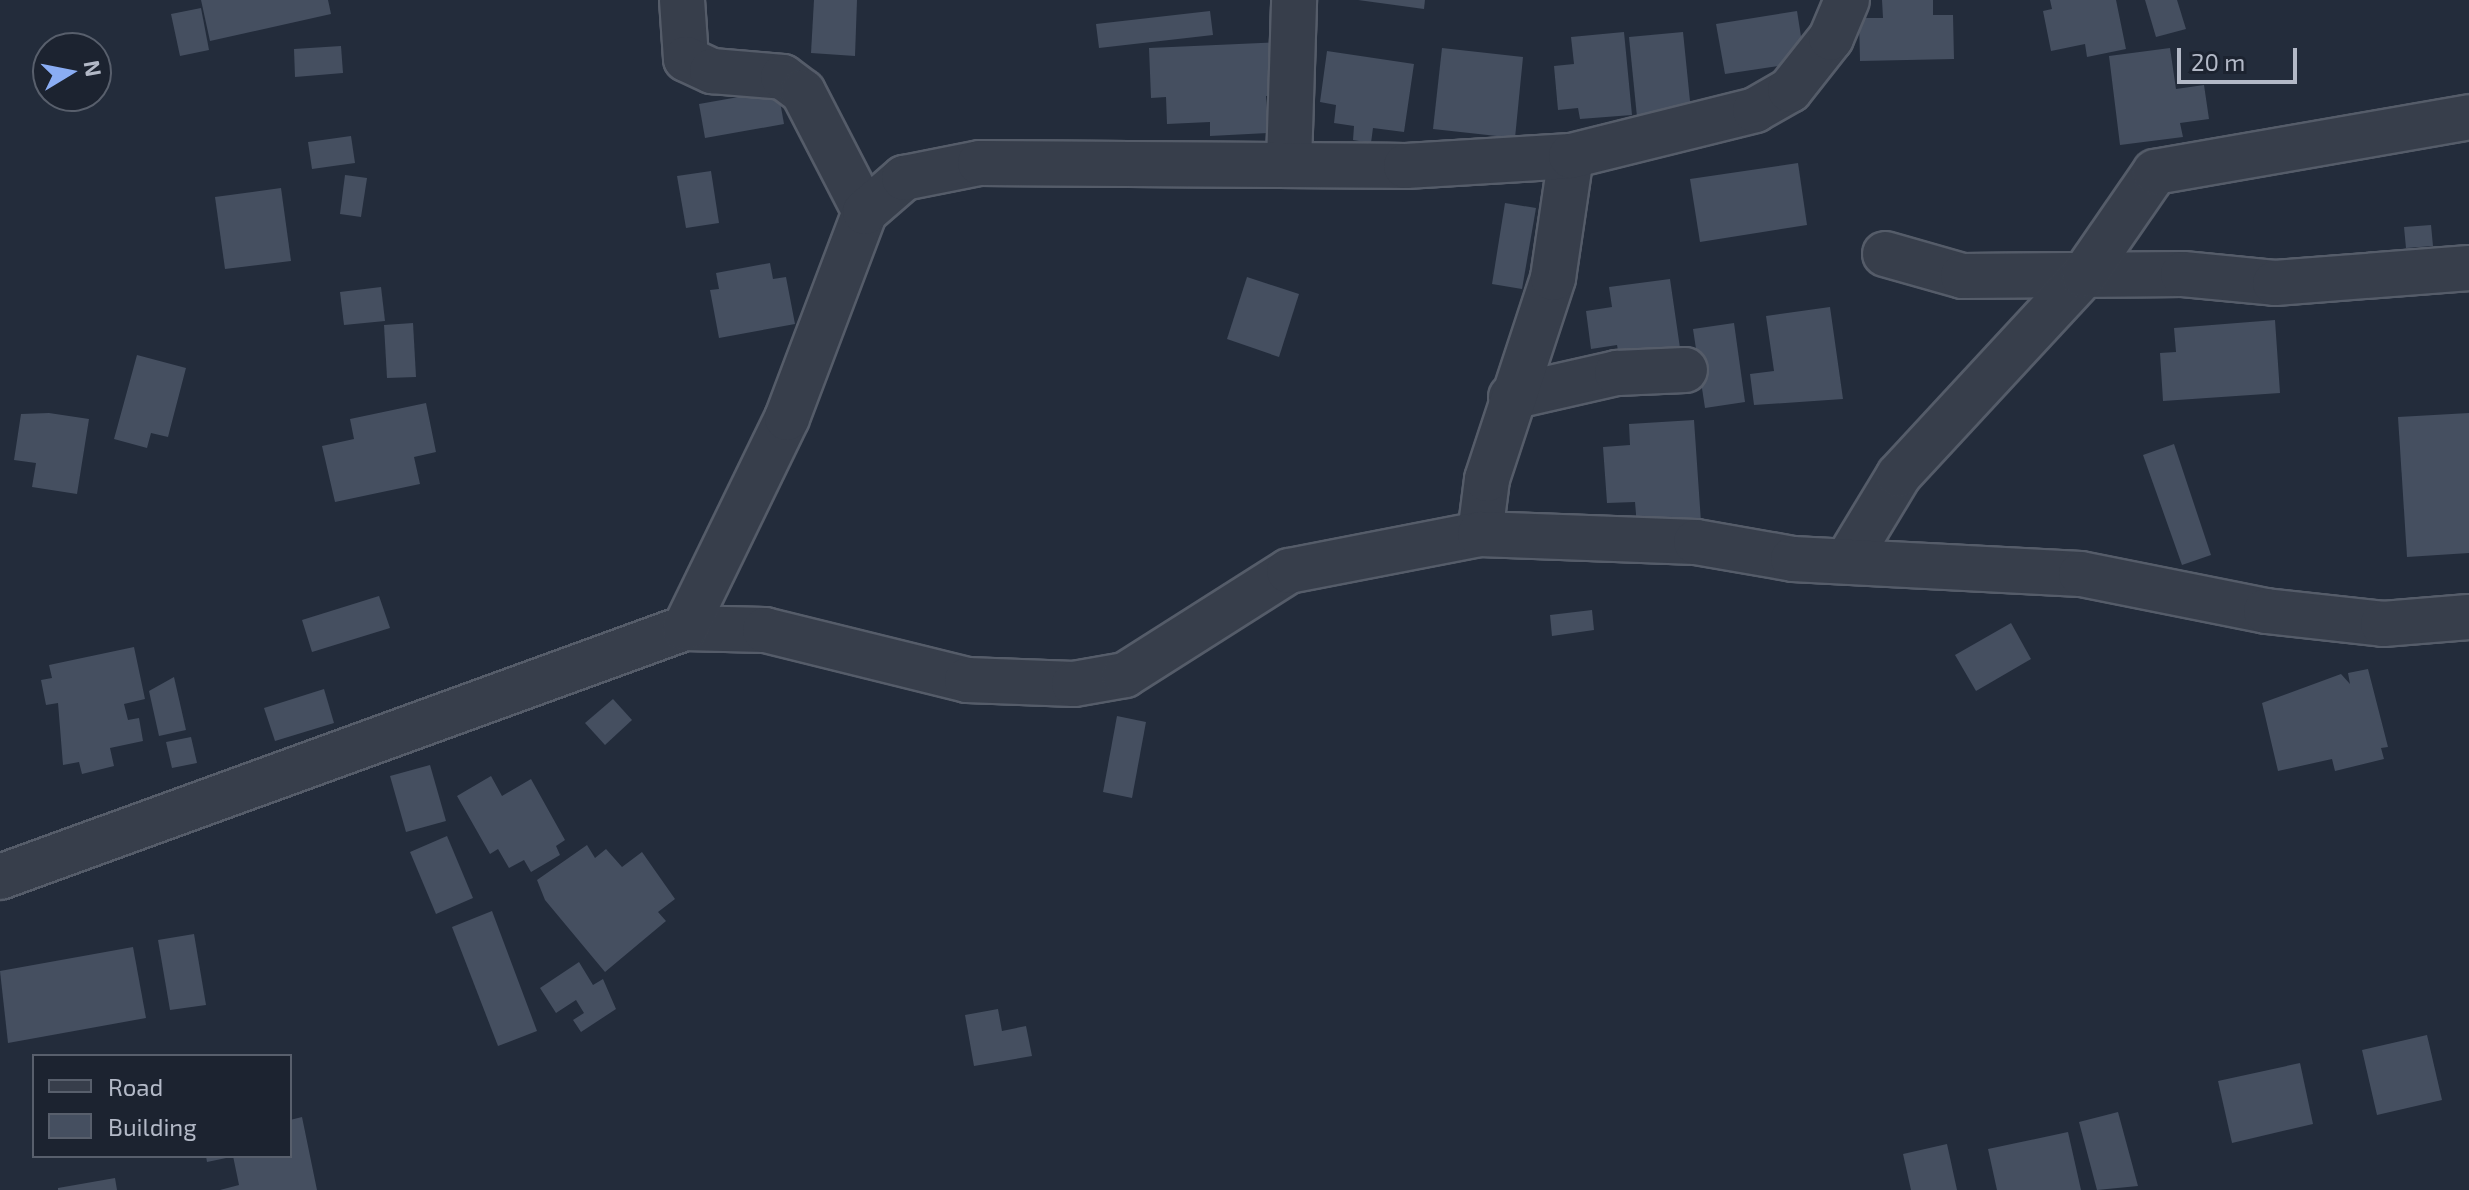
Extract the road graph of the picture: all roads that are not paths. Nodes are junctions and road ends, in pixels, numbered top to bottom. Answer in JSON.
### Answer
{"nodes":[{"id":1,"x":682,"y":0,"type":"edge"},
{"id":2,"x":1294,"y":0,"type":"edge"},
{"id":3,"x":1847,"y":0,"type":"edge"},
{"id":4,"x":2469,"y":117,"type":"edge"},
{"id":5,"x":1571,"y":156,"type":"junction"},
{"id":6,"x":1289,"y":163,"type":"junction"},
{"id":7,"x":865,"y":212,"type":"junction"},
{"id":8,"x":1885,"y":254,"type":"dead end"},
{"id":9,"x":2469,"y":268,"type":"edge"},
{"id":10,"x":2084,"y":275,"type":"junction"},
{"id":11,"x":1685,"y":370,"type":"dead end"},
{"id":12,"x":1511,"y":397,"type":"junction"},
{"id":13,"x":1480,"y":534,"type":"junction"},
{"id":14,"x":1847,"y":561,"type":"junction"},
{"id":15,"x":2469,"y":617,"type":"edge"},
{"id":16,"x":685,"y":628,"type":"junction"},
{"id":17,"x":0,"y":877,"type":"edge"}],
"edges":[{"from":1,"to":7,"type":"street"},
{"from":2,"to":6,"type":"street"},
{"from":3,"to":5,"type":"street"},
{"from":4,"to":10,"type":"street"},
{"from":5,"to":6,"type":"street"},
{"from":5,"to":12,"type":"street"},
{"from":6,"to":7,"type":"street"},
{"from":7,"to":16,"type":"street"},
{"from":8,"to":10,"type":"street"},
{"from":9,"to":10,"type":"street"},
{"from":10,"to":14,"type":"street"},
{"from":11,"to":12,"type":"street"},
{"from":12,"to":13,"type":"street"},
{"from":13,"to":14,"type":"street"},
{"from":13,"to":16,"type":"street"},
{"from":14,"to":15,"type":"street"},
{"from":16,"to":17,"type":"street"}]}
